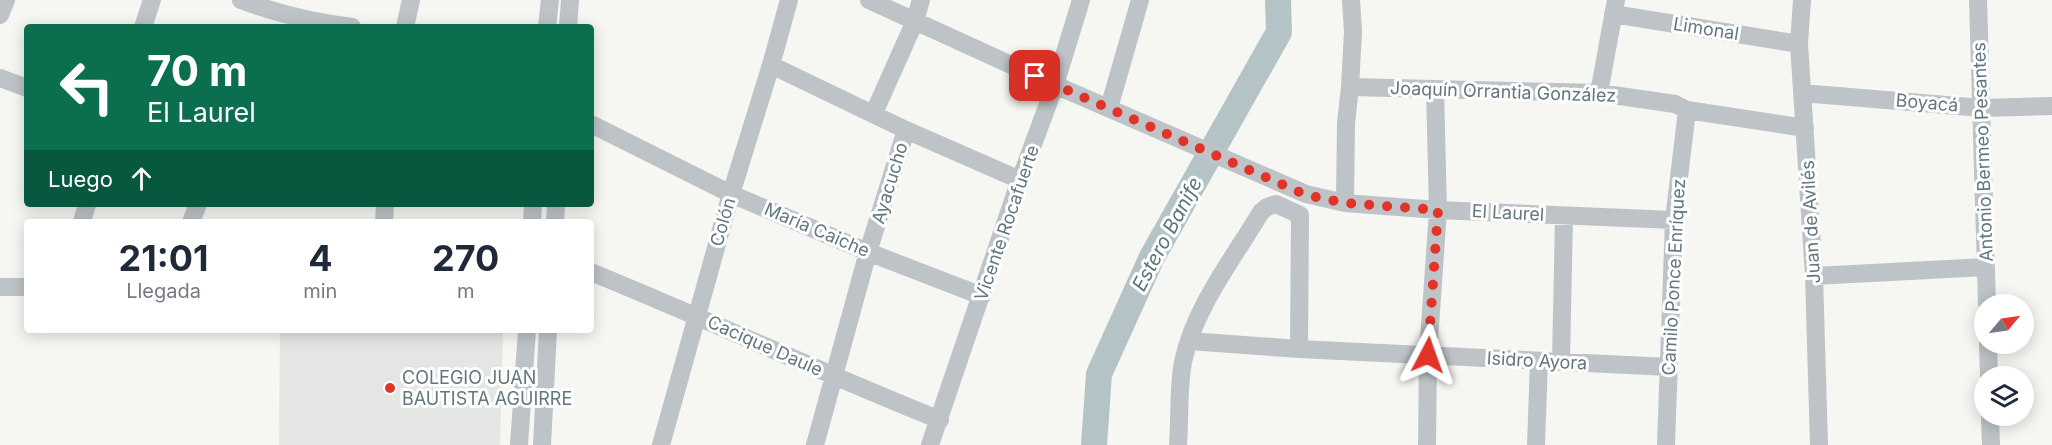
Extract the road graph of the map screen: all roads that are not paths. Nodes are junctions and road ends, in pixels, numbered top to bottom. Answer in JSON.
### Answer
{"nodes":[{"id":1,"x":6,"y":0,"type":"edge"},
{"id":2,"x":152,"y":0,"type":"edge"},
{"id":3,"x":241,"y":0,"type":"edge"},
{"id":4,"x":411,"y":0,"type":"edge"},
{"id":5,"x":550,"y":0,"type":"edge"},
{"id":6,"x":570,"y":0,"type":"edge"},
{"id":7,"x":789,"y":0,"type":"edge"},
{"id":8,"x":869,"y":0,"type":"edge"},
{"id":9,"x":921,"y":0,"type":"edge"},
{"id":10,"x":1081,"y":0,"type":"edge"},
{"id":11,"x":1140,"y":0,"type":"edge"},
{"id":12,"x":1351,"y":0,"type":"edge"},
{"id":13,"x":1802,"y":0,"type":"edge"},
{"id":14,"x":1978,"y":0,"type":"edge"},
{"id":15,"x":1614,"y":7,"type":"edge"},
{"id":16,"x":271,"y":13,"type":"edge"},
{"id":17,"x":0,"y":15,"type":"edge"},
{"id":18,"x":915,"y":21,"type":"junction"},
{"id":19,"x":144,"y":24,"type":"edge"},
{"id":20,"x":326,"y":24,"type":"edge"},
{"id":21,"x":406,"y":24,"type":"edge"},
{"id":22,"x":547,"y":24,"type":"edge"},
{"id":23,"x":568,"y":24,"type":"edge"},
{"id":24,"x":1799,"y":44,"type":"junction"},
{"id":25,"x":771,"y":65,"type":"junction"},
{"id":26,"x":0,"y":78,"type":"edge"},
{"id":27,"x":1055,"y":85,"type":"junction"},
{"id":28,"x":24,"y":87,"type":"edge"},
{"id":29,"x":1350,"y":87,"type":"junction"},
{"id":30,"x":1435,"y":89,"type":"junction"},
{"id":31,"x":1599,"y":93,"type":"junction"},
{"id":32,"x":1802,"y":93,"type":"junction"},
{"id":33,"x":2052,"y":106,"type":"edge"},
{"id":34,"x":1109,"y":108,"type":"junction"},
{"id":35,"x":1982,"y":108,"type":"junction"},
{"id":36,"x":1687,"y":110,"type":"junction"},
{"id":37,"x":874,"y":113,"type":"junction"},
{"id":38,"x":594,"y":126,"type":"edge"},
{"id":39,"x":1805,"y":128,"type":"junction"},
{"id":40,"x":906,"y":130,"type":"junction"},
{"id":41,"x":1020,"y":180,"type":"junction"},
{"id":42,"x":731,"y":194,"type":"junction"},
{"id":43,"x":1345,"y":203,"type":"junction"},
{"id":44,"x":1438,"y":210,"type":"junction"},
{"id":45,"x":1564,"y":216,"type":"junction"},
{"id":46,"x":1674,"y":220,"type":"junction"},
{"id":47,"x":868,"y":252,"type":"junction"},
{"id":48,"x":1986,"y":267,"type":"junction"},
{"id":49,"x":594,"y":273,"type":"edge"},
{"id":50,"x":1814,"y":276,"type":"junction"},
{"id":51,"x":0,"y":287,"type":"edge"},
{"id":52,"x":24,"y":287,"type":"edge"},
{"id":53,"x":1987,"y":294,"type":"edge"},
{"id":54,"x":982,"y":296,"type":"junction"},
{"id":55,"x":697,"y":316,"type":"junction"},
{"id":56,"x":527,"y":333,"type":"edge"},
{"id":57,"x":548,"y":333,"type":"edge"},
{"id":58,"x":1189,"y":341,"type":"junction"},
{"id":59,"x":1299,"y":349,"type":"junction"},
{"id":60,"x":1428,"y":355,"type":"junction"},
{"id":61,"x":1539,"y":361,"type":"junction"},
{"id":62,"x":1561,"y":362,"type":"junction"},
{"id":63,"x":1670,"y":367,"type":"junction"},
{"id":64,"x":832,"y":376,"type":"junction"},
{"id":65,"x":940,"y":420,"type":"junction"},
{"id":66,"x":1990,"y":426,"type":"edge"},
{"id":67,"x":519,"y":445,"type":"edge"},
{"id":68,"x":542,"y":445,"type":"edge"},
{"id":69,"x":661,"y":445,"type":"edge"},
{"id":70,"x":814,"y":445,"type":"edge"},
{"id":71,"x":930,"y":445,"type":"edge"},
{"id":72,"x":1178,"y":445,"type":"edge"},
{"id":73,"x":1427,"y":445,"type":"edge"},
{"id":74,"x":1536,"y":445,"type":"edge"},
{"id":75,"x":1666,"y":445,"type":"edge"},
{"id":76,"x":1819,"y":445,"type":"edge"},
{"id":77,"x":1991,"y":445,"type":"edge"}],
"edges":[{"from":1,"to":17,"type":"street"},
{"from":2,"to":19,"type":"street"},
{"from":3,"to":16,"type":"street"},
{"from":4,"to":21,"type":"street"},
{"from":5,"to":22,"type":"street"},
{"from":6,"to":23,"type":"street"},
{"from":7,"to":25,"type":"street","name":"Colón"},
{"from":8,"to":18,"type":"street","name":"El Laurel"},
{"from":9,"to":18,"type":"street"},
{"from":10,"to":27,"type":"street","name":"Vicente Rocafuerte"},
{"from":11,"to":34,"type":"street"},
{"from":12,"to":29,"type":"street"},
{"from":13,"to":24,"type":"street","name":"Juan de Avilés"},
{"from":14,"to":35,"type":"street","name":"Antonio Bermeo Pesantes"},
{"from":15,"to":24,"type":"street","name":"Limonal"},
{"from":15,"to":31,"type":"street"},
{"from":16,"to":20,"type":"street"},
{"from":18,"to":27,"type":"street","name":"El Laurel"},
{"from":18,"to":37,"type":"street"},
{"from":24,"to":32,"type":"street","name":"Juan de Avilés"},
{"from":25,"to":37,"type":"street"},
{"from":25,"to":42,"type":"street","name":"Colón"},
{"from":26,"to":28,"type":"street"},
{"from":27,"to":34,"type":"street","name":"El Laurel"},
{"from":27,"to":41,"type":"street","name":"Vicente Rocafuerte"},
{"from":29,"to":30,"type":"street","name":"Joaquín Orrantia González"},
{"from":29,"to":43,"type":"street"},
{"from":30,"to":31,"type":"street","name":"Joaquín Orrantia González"},
{"from":30,"to":44,"type":"street"},
{"from":31,"to":36,"type":"street","name":"Joaquín Orrantia González"},
{"from":32,"to":35,"type":"street","name":"Boyacá"},
{"from":32,"to":39,"type":"street","name":"Juan de Avilés"},
{"from":33,"to":35,"type":"street","name":"Boyacá"},
{"from":34,"to":43,"type":"street","name":"El Laurel"},
{"from":35,"to":48,"type":"street","name":"Antonio Bermeo Pesantes"},
{"from":36,"to":39,"type":"street","name":"Joaquín Orrantia González"},
{"from":36,"to":46,"type":"street","name":"Camilo Ponce Enríquez"},
{"from":37,"to":40,"type":"street"},
{"from":38,"to":42,"type":"street","name":"María Caiche"},
{"from":39,"to":50,"type":"street","name":"Juan de Avilés"},
{"from":40,"to":41,"type":"street"},
{"from":40,"to":47,"type":"street","name":"Ayacucho"},
{"from":41,"to":54,"type":"street","name":"Vicente Rocafuerte"},
{"from":42,"to":47,"type":"street","name":"María Caiche"},
{"from":42,"to":55,"type":"street","name":"Colón"},
{"from":43,"to":44,"type":"street","name":"El Laurel"},
{"from":44,"to":45,"type":"street","name":"El Laurel"},
{"from":44,"to":60,"type":"street"},
{"from":45,"to":46,"type":"street","name":"El Laurel"},
{"from":45,"to":62,"type":"street"},
{"from":46,"to":63,"type":"street","name":"Camilo Ponce Enríquez"},
{"from":47,"to":54,"type":"street","name":"María Caiche"},
{"from":47,"to":64,"type":"street","name":"Ayacucho"},
{"from":48,"to":50,"type":"street"},
{"from":48,"to":53,"type":"street","name":"Antonio Bermeo Pesantes"},
{"from":49,"to":55,"type":"street","name":"Cacique Daule"},
{"from":50,"to":76,"type":"street","name":"Juan de Avilés"},
{"from":51,"to":52,"type":"street"},
{"from":54,"to":65,"type":"street","name":"Vicente Rocafuerte"},
{"from":55,"to":64,"type":"street","name":"Cacique Daule"},
{"from":55,"to":69,"type":"street","name":"Colón"},
{"from":56,"to":67,"type":"street"},
{"from":57,"to":68,"type":"street"},
{"from":58,"to":59,"type":"street","name":"Isidro Ayora"},
{"from":58,"to":59,"type":"street"},
{"from":58,"to":72,"type":"street"},
{"from":59,"to":60,"type":"street","name":"Isidro Ayora"},
{"from":60,"to":61,"type":"street","name":"Isidro Ayora"},
{"from":60,"to":73,"type":"street"},
{"from":61,"to":62,"type":"street","name":"Isidro Ayora"},
{"from":61,"to":74,"type":"street"},
{"from":62,"to":63,"type":"street","name":"Isidro Ayora"},
{"from":63,"to":75,"type":"street","name":"Camilo Ponce Enríquez"},
{"from":64,"to":65,"type":"street","name":"Cacique Daule"},
{"from":64,"to":70,"type":"street","name":"Ayacucho"},
{"from":65,"to":71,"type":"street","name":"Vicente Rocafuerte"},
{"from":66,"to":77,"type":"street"}]}
